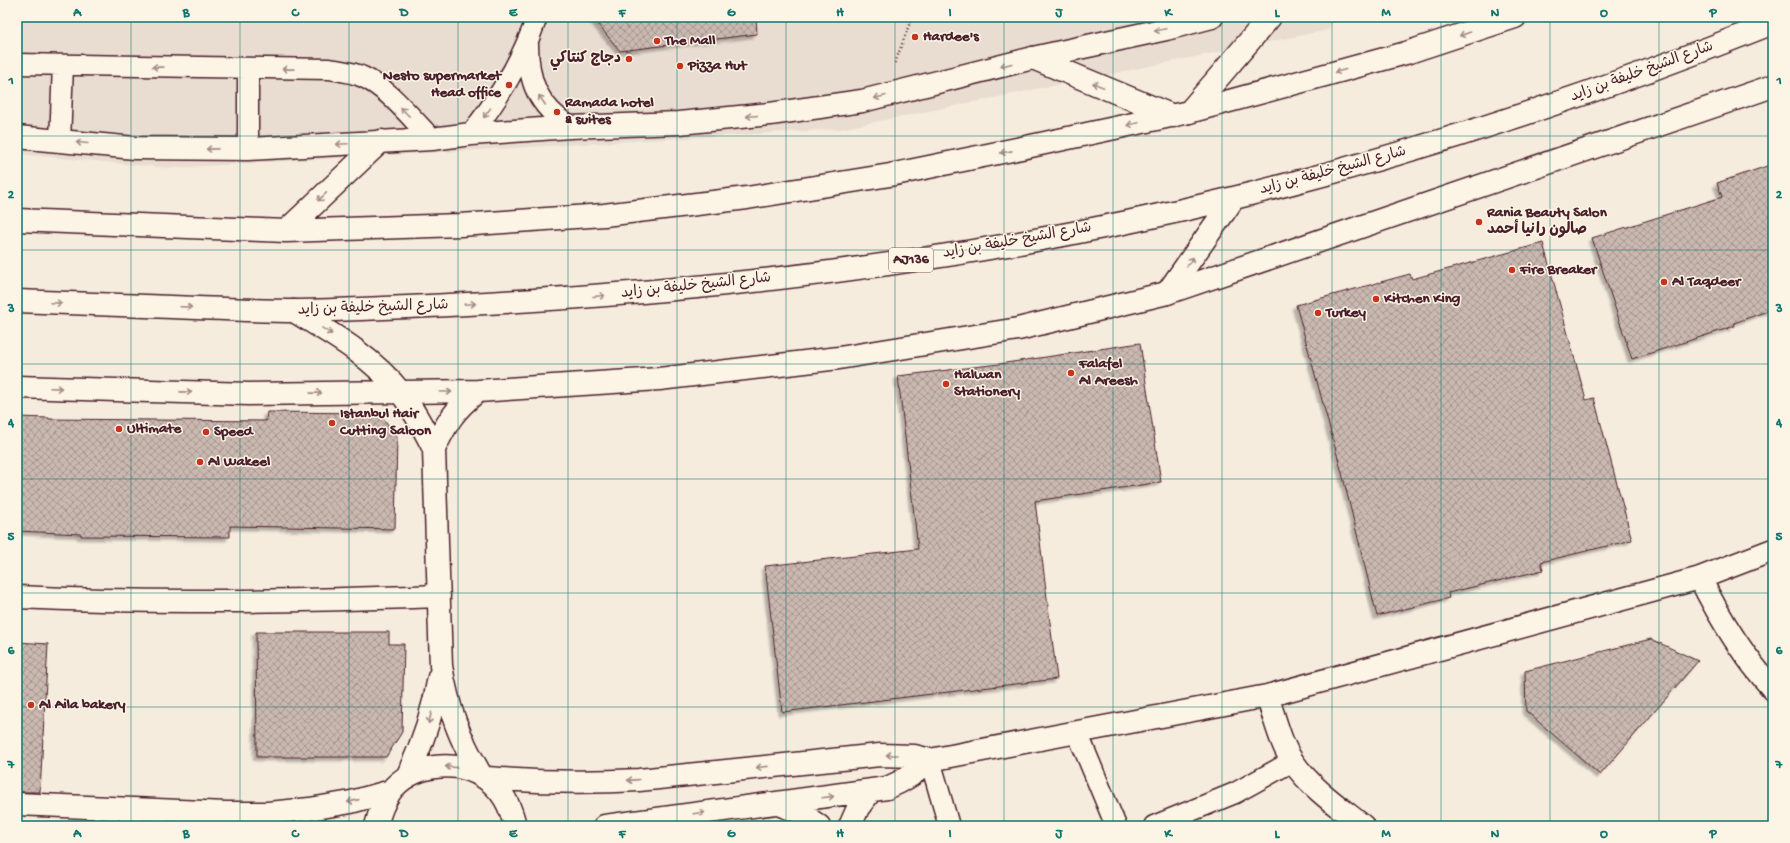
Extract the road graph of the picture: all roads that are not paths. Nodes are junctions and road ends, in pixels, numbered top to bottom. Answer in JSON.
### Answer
{"nodes":[{"id":1,"x":537,"y":17,"type":"edge"},
{"id":2,"x":1212,"y":17,"type":"edge"},
{"id":3,"x":1270,"y":17,"type":"edge"},
{"id":4,"x":1515,"y":17,"type":"edge"},
{"id":5,"x":1773,"y":23,"type":"edge"},
{"id":6,"x":528,"y":44,"type":"junction"},
{"id":7,"x":1033,"y":58,"type":"junction"},
{"id":8,"x":17,"y":64,"type":"edge"},
{"id":9,"x":63,"y":65,"type":"junction"},
{"id":10,"x":248,"y":68,"type":"junction"},
{"id":11,"x":1773,"y":86,"type":"edge"},
{"id":12,"x":1181,"y":114,"type":"junction"},
{"id":13,"x":570,"y":127,"type":"junction"},
{"id":14,"x":471,"y":134,"type":"junction"},
{"id":15,"x":17,"y":137,"type":"edge"},
{"id":16,"x":432,"y":139,"type":"junction"},
{"id":17,"x":60,"y":142,"type":"junction"},
{"id":18,"x":381,"y":142,"type":"junction"},
{"id":19,"x":248,"y":149,"type":"junction"},
{"id":20,"x":1234,"y":198,"type":"junction"},
{"id":21,"x":17,"y":220,"type":"edge"},
{"id":22,"x":286,"y":231,"type":"junction"},
{"id":23,"x":1167,"y":293,"type":"junction"},
{"id":24,"x":17,"y":301,"type":"edge"},
{"id":25,"x":294,"y":311,"type":"junction"},
{"id":26,"x":17,"y":386,"type":"edge"},
{"id":27,"x":478,"y":391,"type":"junction"},
{"id":28,"x":401,"y":392,"type":"junction"},
{"id":29,"x":434,"y":449,"type":"junction"},
{"id":30,"x":1773,"y":550,"type":"edge"},
{"id":31,"x":1700,"y":578,"type":"junction"},
{"id":32,"x":439,"y":596,"type":"junction"},
{"id":33,"x":17,"y":597,"type":"edge"},
{"id":34,"x":441,"y":666,"type":"junction"},
{"id":35,"x":1773,"y":689,"type":"edge"},
{"id":36,"x":1267,"y":696,"type":"junction"},
{"id":37,"x":1077,"y":732,"type":"junction"},
{"id":38,"x":930,"y":760,"type":"junction"},
{"id":39,"x":1293,"y":761,"type":"junction"},
{"id":40,"x":484,"y":777,"type":"junction"},
{"id":41,"x":399,"y":784,"type":"junction"},
{"id":42,"x":870,"y":792,"type":"junction"},
{"id":43,"x":777,"y":803,"type":"junction"},
{"id":44,"x":17,"y":804,"type":"edge"},
{"id":45,"x":226,"y":813,"type":"junction"},
{"id":46,"x":132,"y":817,"type":"edge"},
{"id":47,"x":277,"y":826,"type":"edge"},
{"id":48,"x":376,"y":826,"type":"edge"},
{"id":49,"x":515,"y":826,"type":"edge"},
{"id":50,"x":605,"y":826,"type":"edge"},
{"id":51,"x":819,"y":826,"type":"edge"},
{"id":52,"x":850,"y":826,"type":"edge"},
{"id":53,"x":949,"y":826,"type":"edge"},
{"id":54,"x":1116,"y":826,"type":"edge"},
{"id":55,"x":1154,"y":826,"type":"edge"},
{"id":56,"x":1363,"y":826,"type":"edge"}],
"edges":[{"from":1,"to":6,"type":"lane"},
{"from":2,"to":7,"type":"street","one_way":true},
{"from":3,"to":12,"type":"street"},
{"from":4,"to":12,"type":"street","one_way":true},
{"from":5,"to":20,"type":"street","name":"شارع الشيخ خليفة بن زايد","number":"AJ136"},
{"from":13,"to":6,"type":"lane","one_way":true},
{"from":6,"to":14,"type":"lane","one_way":true},
{"from":12,"to":7,"type":"street","one_way":true},
{"from":7,"to":13,"type":"street","one_way":true},
{"from":8,"to":9,"type":"lane"},
{"from":10,"to":9,"type":"lane","one_way":true},
{"from":9,"to":17,"type":"lane"},
{"from":16,"to":10,"type":"lane","one_way":true},
{"from":10,"to":19,"type":"lane"},
{"from":11,"to":23,"type":"street"},
{"from":12,"to":22,"type":"street","one_way":true},
{"from":13,"to":14,"type":"street"},
{"from":14,"to":16,"type":"street"},
{"from":15,"to":17,"type":"street"},
{"from":16,"to":18,"type":"street"},
{"from":19,"to":17,"type":"street","one_way":true},
{"from":18,"to":19,"type":"street","one_way":true},
{"from":18,"to":22,"type":"street","one_way":true},
{"from":23,"to":20,"type":"street","one_way":true},
{"from":25,"to":20,"type":"street","name":"شارع الشيخ خليفة بن زايد","number":"AJ136","one_way":true},
{"from":21,"to":22,"type":"street"},
{"from":23,"to":27,"type":"street"},
{"from":24,"to":25,"type":"street","name":"شارع الشيخ خليفة بن زايد","number":"AJ136","one_way":true},
{"from":25,"to":28,"type":"street","one_way":true},
{"from":26,"to":28,"type":"street","one_way":true},
{"from":28,"to":27,"type":"street","one_way":true},
{"from":27,"to":29,"type":"street"},
{"from":28,"to":29,"type":"street"},
{"from":29,"to":32,"type":"street"},
{"from":30,"to":31,"type":"street"},
{"from":31,"to":35,"type":"street"},
{"from":31,"to":36,"type":"street"},
{"from":32,"to":33,"type":"street"},
{"from":32,"to":34,"type":"street"},
{"from":34,"to":40,"type":"street"},
{"from":34,"to":41,"type":"street","one_way":true},
{"from":36,"to":37,"type":"street"},
{"from":36,"to":39,"type":"street"},
{"from":37,"to":38,"type":"street"},
{"from":37,"to":54,"type":"lane"},
{"from":38,"to":40,"type":"street","one_way":true},
{"from":38,"to":42,"type":"street"},
{"from":38,"to":53,"type":"lane"},
{"from":39,"to":55,"type":"lane"},
{"from":39,"to":56,"type":"street"},
{"from":40,"to":41,"type":"street","one_way":true},
{"from":40,"to":49,"type":"street"},
{"from":41,"to":45,"type":"street","one_way":true},
{"from":41,"to":48,"type":"street"},
{"from":43,"to":42,"type":"street","one_way":true},
{"from":42,"to":52,"type":"street"},
{"from":50,"to":43,"type":"street","one_way":true},
{"from":43,"to":51,"type":"street"},
{"from":44,"to":46,"type":"street"},
{"from":45,"to":46,"type":"street"},
{"from":45,"to":47,"type":"street"}]}
